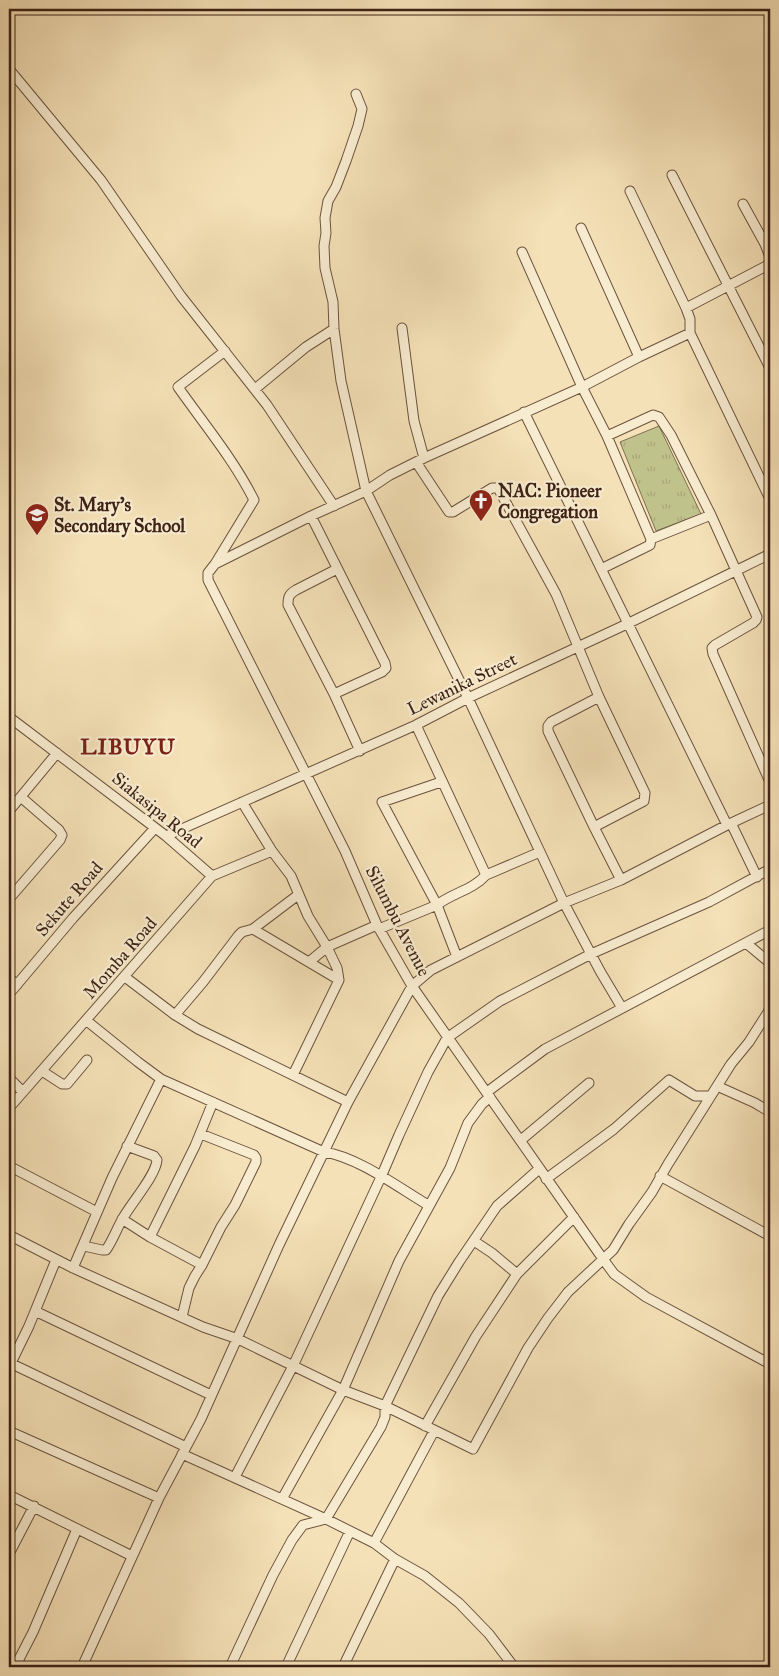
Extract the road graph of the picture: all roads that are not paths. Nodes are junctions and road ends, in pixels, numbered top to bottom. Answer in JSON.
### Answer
{"nodes":[{"id":1,"x":9,"y":69,"type":"edge"},
{"id":2,"x":356,"y":94,"type":"dead end"},
{"id":3,"x":672,"y":175,"type":"dead end"},
{"id":4,"x":630,"y":191,"type":"dead end"},
{"id":5,"x":743,"y":204,"type":"dead end"},
{"id":6,"x":580,"y":228,"type":"dead end"},
{"id":7,"x":522,"y":252,"type":"dead end"},
{"id":8,"x":770,"y":257,"type":"edge"},
{"id":9,"x":770,"y":264,"type":"edge"},
{"id":10,"x":728,"y":286,"type":"junction"},
{"id":11,"x":686,"y":308,"type":"junction"},
{"id":12,"x":402,"y":328,"type":"dead end"},
{"id":13,"x":334,"y":330,"type":"junction"},
{"id":14,"x":690,"y":332,"type":"junction"},
{"id":15,"x":226,"y":351,"type":"junction"},
{"id":16,"x":638,"y":357,"type":"junction"},
{"id":17,"x":770,"y":368,"type":"edge"},
{"id":18,"x":582,"y":387,"type":"junction"},
{"id":19,"x":255,"y":389,"type":"junction"},
{"id":20,"x":524,"y":412,"type":"junction"},
{"id":21,"x":607,"y":436,"type":"junction"},
{"id":22,"x":420,"y":460,"type":"junction"},
{"id":23,"x":366,"y":491,"type":"junction"},
{"id":24,"x":770,"y":499,"type":"edge"},
{"id":25,"x":334,"y":506,"type":"junction"},
{"id":26,"x":711,"y":515,"type":"junction"},
{"id":27,"x":311,"y":516,"type":"junction"},
{"id":28,"x":651,"y":539,"type":"junction"},
{"id":29,"x":770,"y":554,"type":"edge"},
{"id":30,"x":215,"y":564,"type":"junction"},
{"id":31,"x":337,"y":569,"type":"junction"},
{"id":32,"x":601,"y":569,"type":"junction"},
{"id":33,"x":736,"y":570,"type":"junction"},
{"id":34,"x":627,"y":624,"type":"junction"},
{"id":35,"x":577,"y":647,"type":"junction"},
{"id":36,"x":334,"y":694,"type":"junction"},
{"id":37,"x":599,"y":697,"type":"junction"},
{"id":38,"x":468,"y":698,"type":"junction"},
{"id":39,"x":11,"y":722,"type":"edge"},
{"id":40,"x":416,"y":725,"type":"junction"},
{"id":41,"x":360,"y":752,"type":"junction"},
{"id":42,"x":57,"y":753,"type":"junction"},
{"id":43,"x":306,"y":774,"type":"junction"},
{"id":44,"x":441,"y":782,"type":"junction"},
{"id":45,"x":770,"y":782,"type":"edge"},
{"id":46,"x":22,"y":798,"type":"junction"},
{"id":47,"x":242,"y":802,"type":"junction"},
{"id":48,"x":770,"y":805,"type":"edge"},
{"id":49,"x":9,"y":811,"type":"edge"},
{"id":50,"x":729,"y":824,"type":"junction"},
{"id":51,"x":594,"y":827,"type":"junction"},
{"id":52,"x":155,"y":828,"type":"junction"},
{"id":53,"x":166,"y":836,"type":"junction"},
{"id":54,"x":272,"y":851,"type":"junction"},
{"id":55,"x":540,"y":852,"type":"junction"},
{"id":56,"x":770,"y":869,"type":"edge"},
{"id":57,"x":486,"y":875,"type":"junction"},
{"id":58,"x":212,"y":876,"type":"junction"},
{"id":59,"x":756,"y":877,"type":"junction"},
{"id":60,"x":621,"y":880,"type":"junction"},
{"id":61,"x":298,"y":895,"type":"junction"},
{"id":62,"x":9,"y":899,"type":"edge"},
{"id":63,"x":564,"y":903,"type":"junction"},
{"id":64,"x":437,"y":904,"type":"junction"},
{"id":65,"x":378,"y":927,"type":"junction"},
{"id":66,"x":253,"y":929,"type":"junction"},
{"id":67,"x":770,"y":930,"type":"edge"},
{"id":68,"x":746,"y":944,"type":"junction"},
{"id":69,"x":327,"y":947,"type":"junction"},
{"id":70,"x":591,"y":954,"type":"junction"},
{"id":71,"x":457,"y":957,"type":"junction"},
{"id":72,"x":309,"y":962,"type":"junction"},
{"id":73,"x":770,"y":963,"type":"edge"},
{"id":74,"x":125,"y":976,"type":"junction"},
{"id":75,"x":9,"y":978,"type":"edge"},
{"id":76,"x":339,"y":980,"type":"junction"},
{"id":77,"x":17,"y":985,"type":"junction"},
{"id":78,"x":412,"y":986,"type":"junction"},
{"id":79,"x":9,"y":994,"type":"edge"},
{"id":80,"x":622,"y":1008,"type":"junction"},
{"id":81,"x":770,"y":1009,"type":"edge"},
{"id":82,"x":175,"y":1015,"type":"junction"},
{"id":83,"x":87,"y":1021,"type":"junction"},
{"id":84,"x":447,"y":1038,"type":"junction"},
{"id":85,"x":87,"y":1060,"type":"dead end"},
{"id":86,"x":42,"y":1071,"type":"junction"},
{"id":87,"x":294,"y":1075,"type":"junction"},
{"id":88,"x":9,"y":1078,"type":"edge"},
{"id":89,"x":161,"y":1078,"type":"junction"},
{"id":90,"x":588,"y":1083,"type":"dead end"},
{"id":91,"x":718,"y":1086,"type":"junction"},
{"id":92,"x":23,"y":1092,"type":"junction"},
{"id":93,"x":488,"y":1094,"type":"junction"},
{"id":94,"x":710,"y":1096,"type":"junction"},
{"id":95,"x":213,"y":1102,"type":"junction"},
{"id":96,"x":348,"y":1102,"type":"junction"},
{"id":97,"x":9,"y":1108,"type":"edge"},
{"id":98,"x":770,"y":1112,"type":"edge"},
{"id":99,"x":201,"y":1134,"type":"junction"},
{"id":100,"x":521,"y":1140,"type":"junction"},
{"id":101,"x":127,"y":1146,"type":"junction"},
{"id":102,"x":324,"y":1152,"type":"junction"},
{"id":103,"x":9,"y":1166,"type":"edge"},
{"id":104,"x":539,"y":1169,"type":"junction"},
{"id":105,"x":660,"y":1176,"type":"junction"},
{"id":106,"x":381,"y":1177,"type":"junction"},
{"id":107,"x":546,"y":1179,"type":"junction"},
{"id":108,"x":428,"y":1205,"type":"junction"},
{"id":109,"x":97,"y":1212,"type":"junction"},
{"id":110,"x":574,"y":1217,"type":"junction"},
{"id":111,"x":122,"y":1219,"type":"junction"},
{"id":112,"x":9,"y":1235,"type":"edge"},
{"id":113,"x":770,"y":1236,"type":"edge"},
{"id":114,"x":150,"y":1237,"type":"junction"},
{"id":115,"x":474,"y":1241,"type":"junction"},
{"id":116,"x":84,"y":1246,"type":"junction"},
{"id":117,"x":603,"y":1259,"type":"junction"},
{"id":118,"x":56,"y":1260,"type":"junction"},
{"id":119,"x":202,"y":1265,"type":"junction"},
{"id":120,"x":73,"y":1268,"type":"junction"},
{"id":121,"x":517,"y":1274,"type":"junction"},
{"id":122,"x":35,"y":1310,"type":"junction"},
{"id":123,"x":182,"y":1317,"type":"junction"},
{"id":124,"x":238,"y":1339,"type":"junction"},
{"id":125,"x":770,"y":1364,"type":"edge"},
{"id":126,"x":9,"y":1365,"type":"edge"},
{"id":127,"x":292,"y":1366,"type":"junction"},
{"id":128,"x":343,"y":1390,"type":"junction"},
{"id":129,"x":211,"y":1395,"type":"junction"},
{"id":130,"x":385,"y":1406,"type":"junction"},
{"id":131,"x":425,"y":1426,"type":"junction"},
{"id":132,"x":9,"y":1431,"type":"edge"},
{"id":133,"x":434,"y":1431,"type":"junction"},
{"id":134,"x":184,"y":1450,"type":"junction"},
{"id":135,"x":235,"y":1477,"type":"junction"},
{"id":136,"x":9,"y":1494,"type":"edge"},
{"id":137,"x":159,"y":1498,"type":"junction"},
{"id":138,"x":282,"y":1499,"type":"junction"},
{"id":139,"x":34,"y":1506,"type":"junction"},
{"id":140,"x":326,"y":1519,"type":"junction"},
{"id":141,"x":77,"y":1529,"type":"junction"},
{"id":142,"x":350,"y":1531,"type":"junction"},
{"id":143,"x":374,"y":1542,"type":"junction"},
{"id":144,"x":9,"y":1554,"type":"edge"},
{"id":145,"x":132,"y":1556,"type":"junction"},
{"id":146,"x":395,"y":1559,"type":"junction"},
{"id":147,"x":15,"y":1667,"type":"edge"},
{"id":148,"x":82,"y":1667,"type":"edge"},
{"id":149,"x":230,"y":1667,"type":"edge"},
{"id":150,"x":286,"y":1667,"type":"edge"},
{"id":151,"x":342,"y":1667,"type":"edge"},
{"id":152,"x":514,"y":1667,"type":"edge"}],
"edges":[{"from":1,"to":15,"type":"street"},
{"from":2,"to":13,"type":"street"},
{"from":3,"to":10,"type":"street"},
{"from":4,"to":11,"type":"street"},
{"from":5,"to":8,"type":"street"},
{"from":6,"to":16,"type":"street"},
{"from":7,"to":18,"type":"street"},
{"from":9,"to":10,"type":"street"},
{"from":10,"to":11,"type":"street"},
{"from":10,"to":17,"type":"street"},
{"from":11,"to":14,"type":"street"},
{"from":12,"to":22,"type":"street"},
{"from":13,"to":19,"type":"street"},
{"from":13,"to":23,"type":"street"},
{"from":14,"to":16,"type":"street"},
{"from":14,"to":24,"type":"street"},
{"from":15,"to":19,"type":"street"},
{"from":15,"to":30,"type":"street"},
{"from":16,"to":18,"type":"street"},
{"from":18,"to":20,"type":"street"},
{"from":18,"to":21,"type":"street"},
{"from":19,"to":25,"type":"street"},
{"from":20,"to":22,"type":"street"},
{"from":20,"to":32,"type":"street"},
{"from":21,"to":26,"type":"street"},
{"from":21,"to":28,"type":"street"},
{"from":22,"to":23,"type":"street"},
{"from":22,"to":35,"type":"street"},
{"from":23,"to":25,"type":"street"},
{"from":23,"to":38,"type":"street"},
{"from":25,"to":27,"type":"street"},
{"from":26,"to":28,"type":"street"},
{"from":26,"to":33,"type":"street"},
{"from":27,"to":30,"type":"street"},
{"from":27,"to":31,"type":"street"},
{"from":28,"to":32,"type":"street"},
{"from":29,"to":33,"type":"street","name":"Lewanika Street"},
{"from":30,"to":43,"type":"street","name":"Silumbu Avenue"},
{"from":31,"to":36,"type":"street"},
{"from":31,"to":36,"type":"street"},
{"from":32,"to":34,"type":"street"},
{"from":33,"to":34,"type":"street","name":"Lewanika Street"},
{"from":33,"to":45,"type":"street"},
{"from":34,"to":35,"type":"street","name":"Lewanika Street"},
{"from":34,"to":50,"type":"street"},
{"from":35,"to":37,"type":"street"},
{"from":35,"to":38,"type":"street","name":"Lewanika Street"},
{"from":36,"to":41,"type":"street"},
{"from":37,"to":51,"type":"street"},
{"from":37,"to":51,"type":"street"},
{"from":38,"to":40,"type":"street","name":"Lewanika Street"},
{"from":38,"to":55,"type":"street"},
{"from":39,"to":42,"type":"street","name":"Siakasipa Road"},
{"from":40,"to":41,"type":"street","name":"Lewanika Street"},
{"from":40,"to":44,"type":"street"},
{"from":41,"to":43,"type":"street","name":"Lewanika Street"},
{"from":42,"to":46,"type":"street"},
{"from":42,"to":52,"type":"street","name":"Siakasipa Road"},
{"from":43,"to":47,"type":"street","name":"Lewanika Street"},
{"from":43,"to":65,"type":"street","name":"Silumbu Avenue"},
{"from":44,"to":57,"type":"street"},
{"from":44,"to":64,"type":"street"},
{"from":46,"to":49,"type":"street"},
{"from":46,"to":62,"type":"street"},
{"from":47,"to":53,"type":"street","name":"Lewanika Street"},
{"from":47,"to":54,"type":"street"},
{"from":48,"to":50,"type":"street"},
{"from":50,"to":59,"type":"street"},
{"from":50,"to":60,"type":"street"},
{"from":51,"to":60,"type":"street"},
{"from":52,"to":53,"type":"street","name":"Siakasipa Road"},
{"from":52,"to":77,"type":"street","name":"Sekute Road"},
{"from":53,"to":58,"type":"street","name":"Siakasipa Road"},
{"from":54,"to":58,"type":"street","name":"Momba Road"},
{"from":54,"to":61,"type":"street"},
{"from":55,"to":57,"type":"street"},
{"from":55,"to":63,"type":"street"},
{"from":56,"to":59,"type":"street"},
{"from":57,"to":64,"type":"street"},
{"from":58,"to":74,"type":"street","name":"Momba Road"},
{"from":59,"to":70,"type":"street"},
{"from":60,"to":63,"type":"street"},
{"from":61,"to":66,"type":"street"},
{"from":61,"to":69,"type":"street"},
{"from":63,"to":70,"type":"street"},
{"from":63,"to":71,"type":"street"},
{"from":64,"to":65,"type":"street"},
{"from":64,"to":71,"type":"street"},
{"from":65,"to":69,"type":"street"},
{"from":65,"to":78,"type":"street","name":"Silumbu Avenue"},
{"from":66,"to":72,"type":"street"},
{"from":66,"to":82,"type":"street"},
{"from":67,"to":68,"type":"street"},
{"from":68,"to":73,"type":"street"},
{"from":68,"to":80,"type":"street"},
{"from":69,"to":72,"type":"street"},
{"from":69,"to":76,"type":"street"},
{"from":70,"to":80,"type":"street"},
{"from":70,"to":84,"type":"street"},
{"from":71,"to":78,"type":"street"},
{"from":72,"to":76,"type":"street"},
{"from":74,"to":82,"type":"street"},
{"from":74,"to":83,"type":"street","name":"Momba Road"},
{"from":75,"to":77,"type":"street"},
{"from":76,"to":87,"type":"street"},
{"from":77,"to":79,"type":"street","name":"Sekute Road"},
{"from":78,"to":84,"type":"street","name":"Silumbu Avenue"},
{"from":78,"to":96,"type":"street"},
{"from":80,"to":93,"type":"street"},
{"from":81,"to":91,"type":"street"},
{"from":82,"to":87,"type":"street"},
{"from":83,"to":86,"type":"street","name":"Momba Road"},
{"from":83,"to":89,"type":"street"},
{"from":84,"to":93,"type":"street","name":"Silumbu Avenue"},
{"from":84,"to":106,"type":"street"},
{"from":85,"to":86,"type":"street"},
{"from":86,"to":92,"type":"street","name":"Momba Road"},
{"from":87,"to":96,"type":"street"},
{"from":88,"to":92,"type":"street"},
{"from":89,"to":95,"type":"street"},
{"from":89,"to":101,"type":"street"},
{"from":90,"to":100,"type":"street"},
{"from":91,"to":94,"type":"street"},
{"from":91,"to":98,"type":"street"},
{"from":92,"to":97,"type":"street","name":"Momba Road"},
{"from":93,"to":100,"type":"street","name":"Silumbu Avenue"},
{"from":93,"to":108,"type":"street"},
{"from":94,"to":105,"type":"street"},
{"from":94,"to":107,"type":"street"},
{"from":95,"to":99,"type":"street"},
{"from":95,"to":102,"type":"street"},
{"from":96,"to":102,"type":"street"},
{"from":99,"to":114,"type":"street"},
{"from":99,"to":119,"type":"street"},
{"from":100,"to":104,"type":"street","name":"Silumbu Avenue"},
{"from":101,"to":109,"type":"street"},
{"from":101,"to":111,"type":"street"},
{"from":102,"to":106,"type":"street"},
{"from":102,"to":124,"type":"street"},
{"from":103,"to":109,"type":"street"},
{"from":104,"to":107,"type":"street","name":"Silumbu Avenue"},
{"from":104,"to":115,"type":"street"},
{"from":105,"to":113,"type":"street"},
{"from":105,"to":117,"type":"street"},
{"from":106,"to":108,"type":"street"},
{"from":106,"to":127,"type":"street"},
{"from":107,"to":110,"type":"street","name":"Silumbu Avenue"},
{"from":108,"to":128,"type":"street"},
{"from":109,"to":116,"type":"street"},
{"from":110,"to":117,"type":"street","name":"Silumbu Avenue"},
{"from":110,"to":121,"type":"street"},
{"from":111,"to":114,"type":"street"},
{"from":111,"to":116,"type":"street"},
{"from":112,"to":118,"type":"street"},
{"from":114,"to":119,"type":"street"},
{"from":115,"to":121,"type":"street"},
{"from":115,"to":130,"type":"street"},
{"from":116,"to":120,"type":"street"},
{"from":117,"to":125,"type":"street","name":"Silumbu Avenue"},
{"from":117,"to":133,"type":"street"},
{"from":118,"to":120,"type":"street"},
{"from":118,"to":122,"type":"street"},
{"from":119,"to":123,"type":"street"},
{"from":120,"to":123,"type":"street"},
{"from":121,"to":131,"type":"street"},
{"from":122,"to":126,"type":"street"},
{"from":122,"to":129,"type":"street"},
{"from":123,"to":124,"type":"street"},
{"from":124,"to":127,"type":"street"},
{"from":124,"to":129,"type":"street"},
{"from":126,"to":134,"type":"street"},
{"from":127,"to":128,"type":"street"},
{"from":127,"to":135,"type":"street"},
{"from":128,"to":130,"type":"street"},
{"from":128,"to":138,"type":"street"},
{"from":129,"to":134,"type":"street"},
{"from":130,"to":131,"type":"street"},
{"from":130,"to":140,"type":"street"},
{"from":131,"to":133,"type":"street"},
{"from":132,"to":137,"type":"street"},
{"from":133,"to":143,"type":"street"},
{"from":134,"to":135,"type":"street"},
{"from":134,"to":137,"type":"street"},
{"from":135,"to":138,"type":"street"},
{"from":136,"to":139,"type":"street"},
{"from":137,"to":145,"type":"street"},
{"from":138,"to":140,"type":"street"},
{"from":139,"to":141,"type":"street"},
{"from":139,"to":144,"type":"street"},
{"from":140,"to":142,"type":"street"},
{"from":140,"to":149,"type":"street"},
{"from":141,"to":145,"type":"street"},
{"from":141,"to":147,"type":"street"},
{"from":142,"to":143,"type":"street"},
{"from":142,"to":150,"type":"street"},
{"from":143,"to":146,"type":"street"},
{"from":145,"to":148,"type":"street"},
{"from":146,"to":151,"type":"street"},
{"from":146,"to":152,"type":"street"}]}
